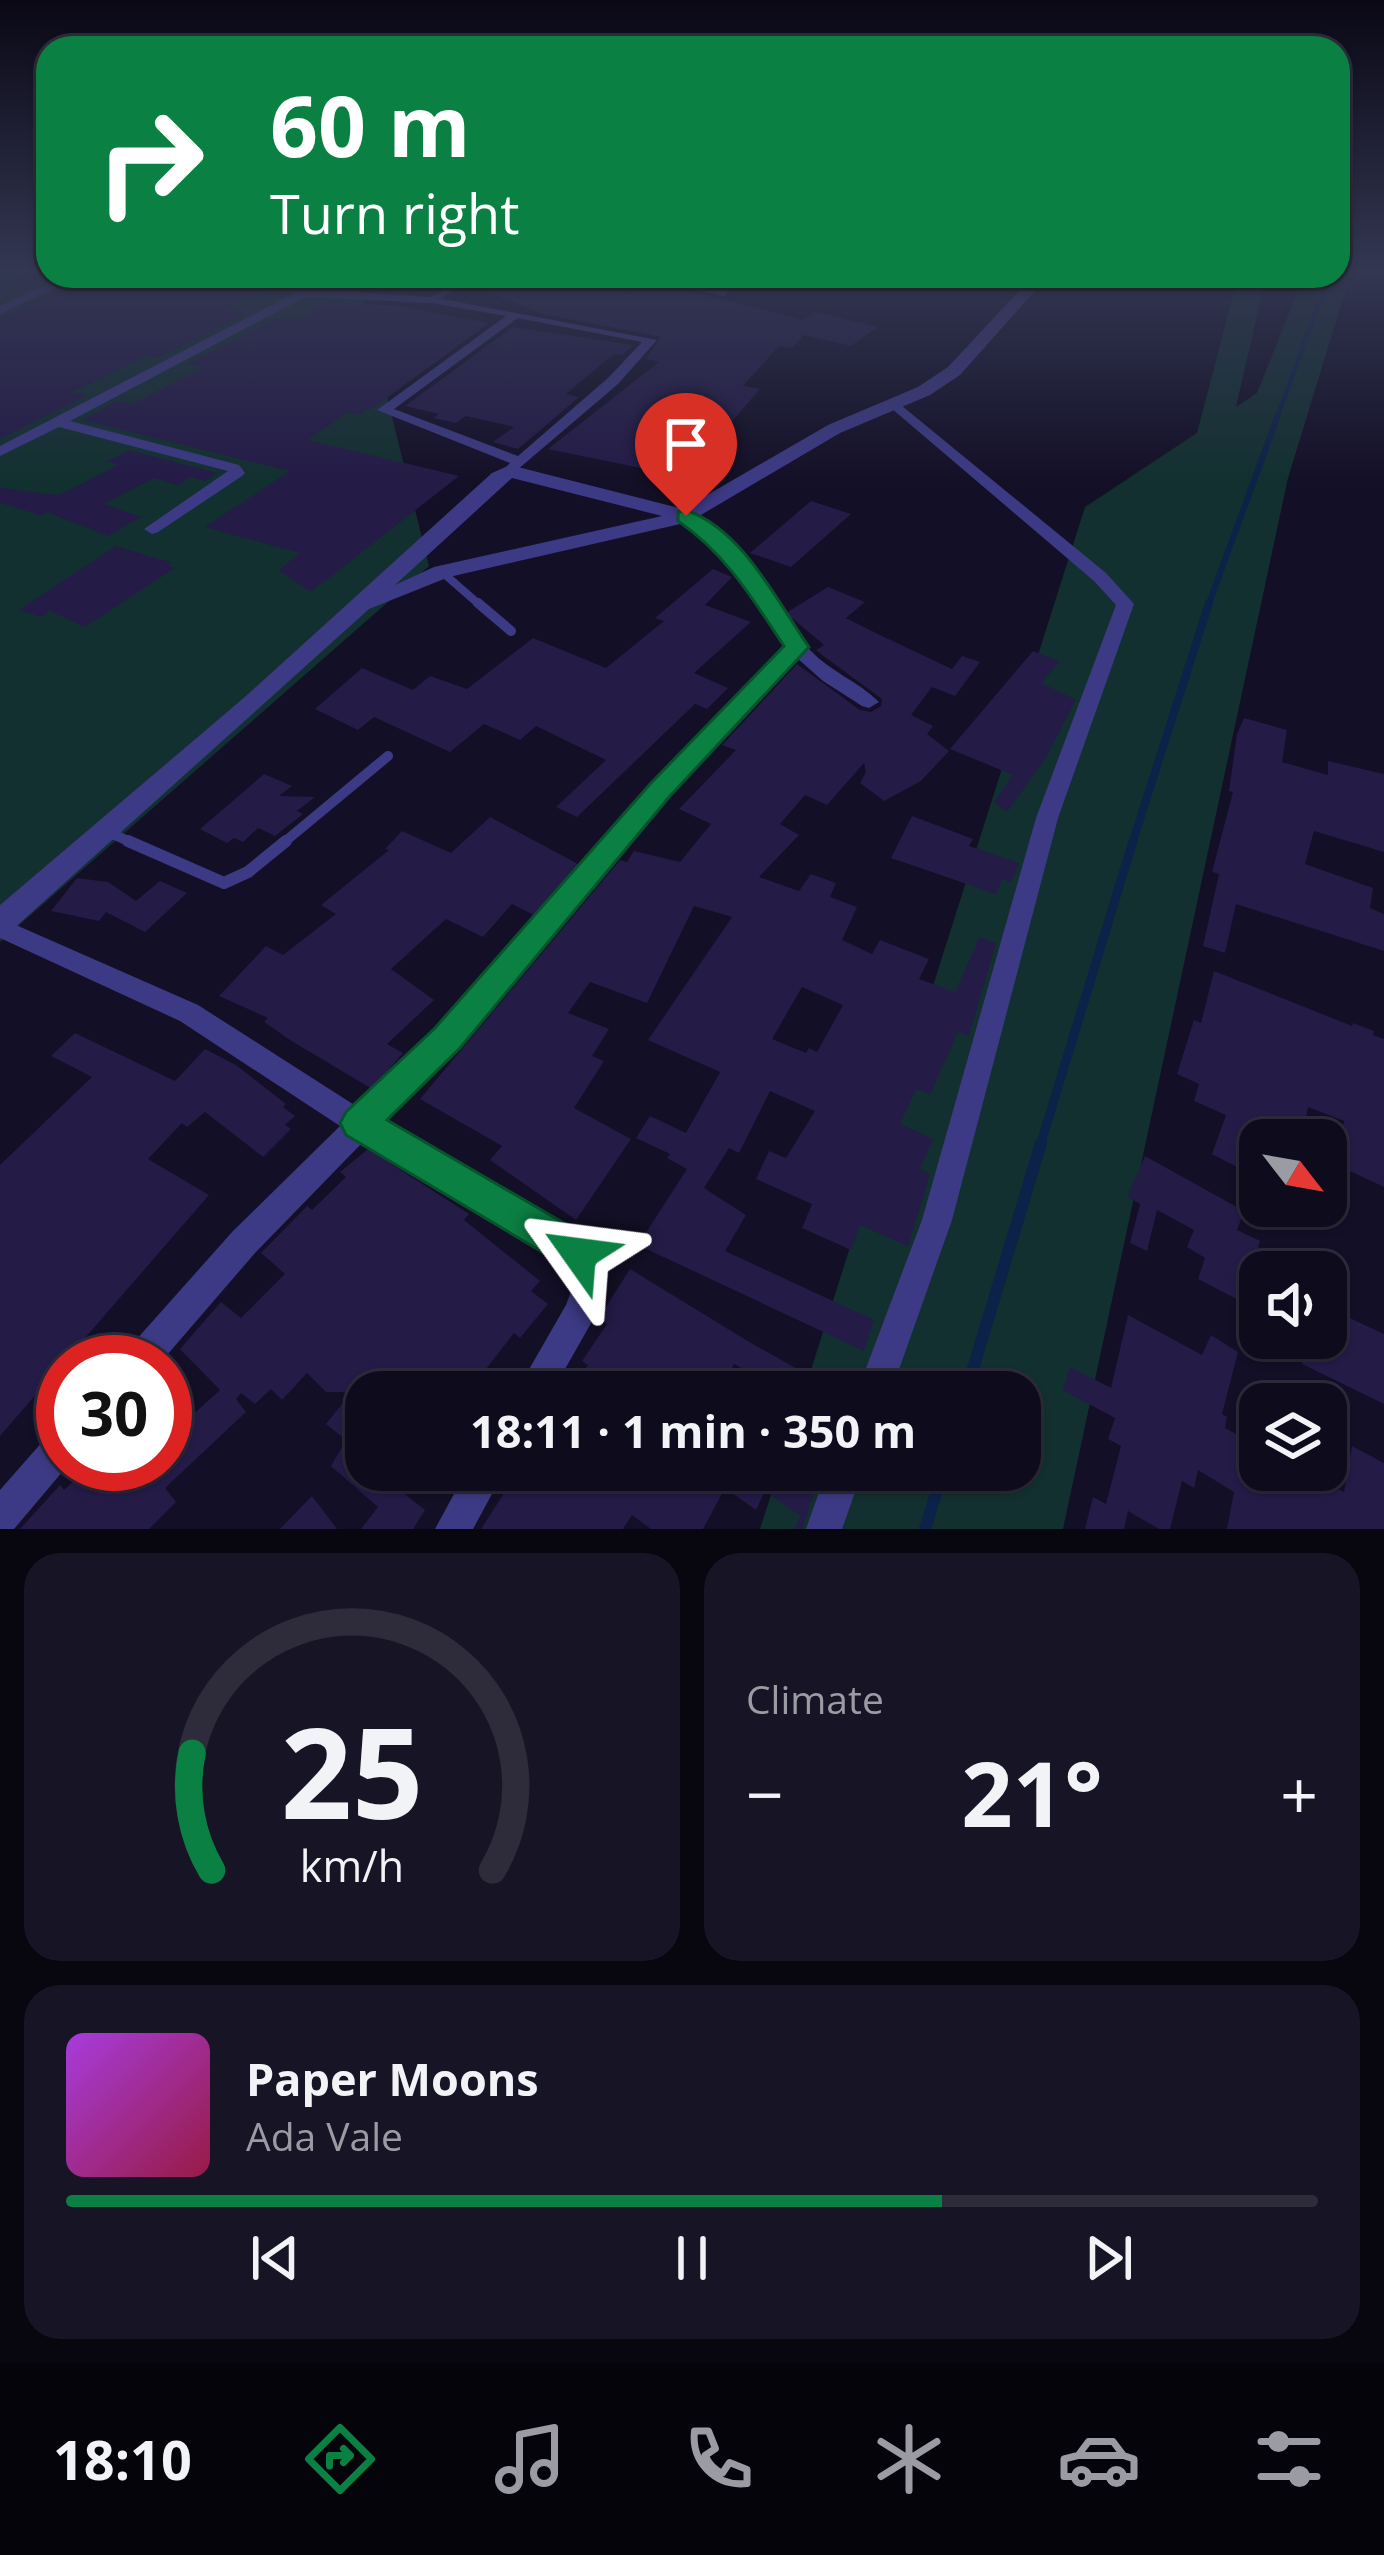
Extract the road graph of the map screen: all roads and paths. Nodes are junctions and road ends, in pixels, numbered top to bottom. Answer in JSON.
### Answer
{"nodes":[{"id":1,"x":213,"y":340,"type":"edge"},
{"id":2,"x":478,"y":340,"type":"edge"},
{"id":3,"x":651,"y":340,"type":"edge"},
{"id":4,"x":981,"y":340,"type":"edge"},
{"id":5,"x":896,"y":405,"type":"junction"},
{"id":6,"x":58,"y":422,"type":"junction"},
{"id":7,"x":0,"y":452,"type":"edge"},
{"id":8,"x":513,"y":466,"type":"junction"},
{"id":9,"x":686,"y":516,"type":"junction"},
{"id":10,"x":152,"y":529,"type":"dead end"},
{"id":11,"x":442,"y":572,"type":"junction"},
{"id":12,"x":357,"y":610,"type":"junction"},
{"id":13,"x":512,"y":631,"type":"dead end"},
{"id":14,"x":797,"y":647,"type":"junction"},
{"id":15,"x":869,"y":702,"type":"dead end"},
{"id":16,"x":388,"y":756,"type":"dead end"},
{"id":17,"x":105,"y":831,"type":"junction"},
{"id":18,"x":0,"y":925,"type":"edge"},
{"id":19,"x":359,"y":1123,"type":"junction"},
{"id":20,"x":163,"y":1335,"type":"edge"},
{"id":21,"x":545,"y":1371,"type":"edge"},
{"id":22,"x":882,"y":1371,"type":"edge"},
{"id":23,"x":36,"y":1476,"type":"edge"},
{"id":24,"x":476,"y":1491,"type":"edge"},
{"id":25,"x":838,"y":1491,"type":"edge"},
{"id":26,"x":0,"y":1518,"type":"edge"},
{"id":27,"x":453,"y":1529,"type":"edge"},
{"id":28,"x":824,"y":1529,"type":"edge"}],
"edges":[{"from":1,"to":6,"type":"street"},
{"from":2,"to":8,"type":"street"},
{"from":3,"to":8,"type":"street"},
{"from":4,"to":5,"type":"street"},
{"from":5,"to":9,"type":"street"},
{"from":5,"to":22,"type":"street"},
{"from":6,"to":7,"type":"street"},
{"from":6,"to":10,"type":"street"},
{"from":8,"to":9,"type":"street"},
{"from":8,"to":12,"type":"street"},
{"from":9,"to":11,"type":"street"},
{"from":9,"to":14,"type":"street"},
{"from":11,"to":12,"type":"street"},
{"from":11,"to":13,"type":"lane"},
{"from":12,"to":17,"type":"street"},
{"from":14,"to":15,"type":"street"},
{"from":14,"to":19,"type":"street"},
{"from":16,"to":17,"type":"lane"},
{"from":17,"to":18,"type":"street"},
{"from":18,"to":19,"type":"street"},
{"from":19,"to":20,"type":"street"},
{"from":19,"to":21,"type":"street"},
{"from":23,"to":26,"type":"street"},
{"from":24,"to":27,"type":"street"},
{"from":25,"to":28,"type":"street"}]}
